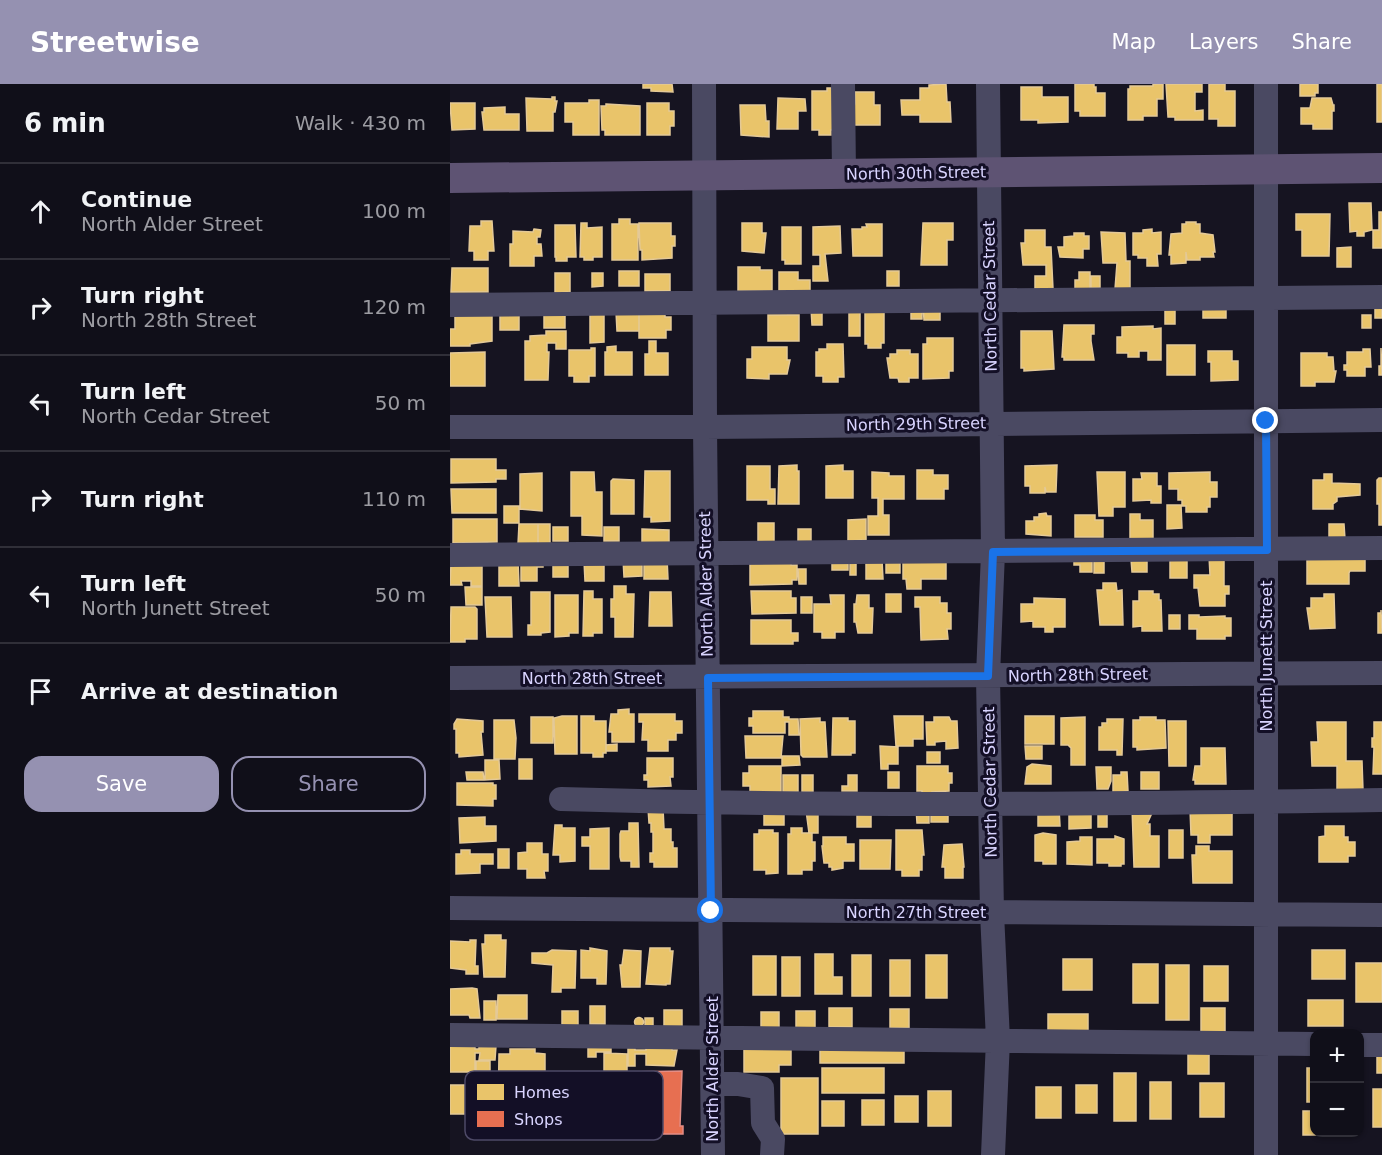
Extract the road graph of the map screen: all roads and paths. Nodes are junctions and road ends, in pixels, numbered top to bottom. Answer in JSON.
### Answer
{"nodes":[{"id":1,"x":704,"y":84,"type":"edge"},
{"id":2,"x":843,"y":84,"type":"edge"},
{"id":3,"x":988,"y":84,"type":"edge"},
{"id":4,"x":1266,"y":84,"type":"edge"},
{"id":5,"x":1382,"y":168,"type":"edge"},
{"id":6,"x":1266,"y":169,"type":"junction"},
{"id":7,"x":989,"y":172,"type":"junction"},
{"id":8,"x":844,"y":174,"type":"junction"},
{"id":9,"x":706,"y":176,"type":"junction"},
{"id":10,"x":450,"y":178,"type":"edge"},
{"id":11,"x":1382,"y":297,"type":"edge"},
{"id":12,"x":1266,"y":298,"type":"junction"},
{"id":13,"x":990,"y":300,"type":"junction"},
{"id":14,"x":704,"y":303,"type":"junction"},
{"id":15,"x":450,"y":305,"type":"edge"},
{"id":16,"x":1382,"y":420,"type":"edge"},
{"id":17,"x":1266,"y":421,"type":"junction"},
{"id":18,"x":992,"y":423,"type":"junction"},
{"id":19,"x":450,"y":427,"type":"edge"},
{"id":20,"x":705,"y":427,"type":"junction"},
{"id":21,"x":1382,"y":548,"type":"edge"},
{"id":22,"x":1267,"y":550,"type":"junction"},
{"id":23,"x":993,"y":552,"type":"junction"},
{"id":24,"x":706,"y":554,"type":"junction"},
{"id":25,"x":450,"y":555,"type":"edge"},
{"id":26,"x":1382,"y":672,"type":"edge"},
{"id":27,"x":1266,"y":673,"type":"junction"},
{"id":28,"x":988,"y":676,"type":"junction"},
{"id":29,"x":450,"y":678,"type":"edge"},
{"id":30,"x":708,"y":678,"type":"junction"},
{"id":31,"x":561,"y":799,"type":"dead end"},
{"id":32,"x":1382,"y":800,"type":"edge"},
{"id":33,"x":1265,"y":802,"type":"junction"},
{"id":34,"x":710,"y":803,"type":"junction"},
{"id":35,"x":990,"y":803,"type":"junction"},
{"id":36,"x":450,"y":908,"type":"edge"},
{"id":37,"x":711,"y":911,"type":"junction"},
{"id":38,"x":992,"y":913,"type":"junction"},
{"id":39,"x":1266,"y":913,"type":"junction"},
{"id":40,"x":1382,"y":915,"type":"edge"},
{"id":41,"x":450,"y":1035,"type":"edge"},
{"id":42,"x":712,"y":1037,"type":"junction"},
{"id":43,"x":998,"y":1040,"type":"junction"},
{"id":44,"x":1266,"y":1044,"type":"junction"},
{"id":45,"x":1310,"y":1044,"type":"edge"},
{"id":46,"x":1364,"y":1045,"type":"edge"},
{"id":47,"x":1382,"y":1045,"type":"edge"},
{"id":48,"x":713,"y":1084,"type":"junction"},
{"id":49,"x":713,"y":1155,"type":"edge"},
{"id":50,"x":772,"y":1155,"type":"edge"},
{"id":51,"x":993,"y":1155,"type":"edge"},
{"id":52,"x":1266,"y":1155,"type":"edge"}],
"edges":[{"from":1,"to":9,"type":"street","name":"North Alder Street"},
{"from":2,"to":8,"type":"street"},
{"from":3,"to":7,"type":"street","name":"North Cedar Street"},
{"from":4,"to":6,"type":"street","name":"North Junett Street"},
{"from":5,"to":6,"type":"main road","name":"North 30th Street"},
{"from":6,"to":7,"type":"main road","name":"North 30th Street"},
{"from":6,"to":12,"type":"street","name":"North Junett Street"},
{"from":7,"to":8,"type":"main road","name":"North 30th Street"},
{"from":7,"to":13,"type":"street","name":"North Cedar Street"},
{"from":8,"to":9,"type":"main road","name":"North 30th Street"},
{"from":9,"to":10,"type":"main road","name":"North 30th Street"},
{"from":9,"to":14,"type":"street","name":"North Alder Street"},
{"from":11,"to":12,"type":"street"},
{"from":12,"to":13,"type":"street"},
{"from":12,"to":17,"type":"street","name":"North Junett Street"},
{"from":13,"to":14,"type":"street"},
{"from":13,"to":18,"type":"street","name":"North Cedar Street"},
{"from":14,"to":15,"type":"street"},
{"from":14,"to":20,"type":"street","name":"North Alder Street"},
{"from":16,"to":17,"type":"street","name":"North 29th Street"},
{"from":17,"to":18,"type":"street","name":"North 29th Street"},
{"from":17,"to":22,"type":"street","name":"North Junett Street"},
{"from":18,"to":20,"type":"street","name":"North 29th Street"},
{"from":18,"to":23,"type":"street","name":"North Cedar Street"},
{"from":19,"to":20,"type":"street","name":"North 29th Street"},
{"from":20,"to":24,"type":"street","name":"North Alder Street"},
{"from":21,"to":22,"type":"street"},
{"from":22,"to":23,"type":"street"},
{"from":22,"to":27,"type":"street","name":"North Junett Street"},
{"from":23,"to":24,"type":"street"},
{"from":23,"to":28,"type":"street","name":"North Cedar Street"},
{"from":24,"to":25,"type":"street"},
{"from":24,"to":30,"type":"street","name":"North Alder Street"},
{"from":26,"to":27,"type":"street","name":"North 28th Street"},
{"from":27,"to":28,"type":"street","name":"North 28th Street"},
{"from":27,"to":33,"type":"street","name":"North Junett Street"},
{"from":28,"to":30,"type":"street","name":"North 28th Street"},
{"from":28,"to":35,"type":"street","name":"North Cedar Street"},
{"from":29,"to":30,"type":"street","name":"North 28th Street"},
{"from":30,"to":34,"type":"street","name":"North Alder Street"},
{"from":31,"to":34,"type":"street"},
{"from":32,"to":33,"type":"street"},
{"from":33,"to":35,"type":"street"},
{"from":33,"to":39,"type":"street","name":"North Junett Street"},
{"from":34,"to":35,"type":"street"},
{"from":34,"to":37,"type":"street","name":"North Alder Street"},
{"from":35,"to":38,"type":"street","name":"North Cedar Street"},
{"from":36,"to":37,"type":"street","name":"North 27th Street"},
{"from":37,"to":38,"type":"street","name":"North 27th Street"},
{"from":37,"to":42,"type":"street","name":"North Alder Street"},
{"from":38,"to":39,"type":"street","name":"North 27th Street"},
{"from":38,"to":43,"type":"street","name":"North Cedar Street"},
{"from":39,"to":40,"type":"street","name":"North 27th Street"},
{"from":39,"to":44,"type":"street","name":"North Junett Street"},
{"from":41,"to":42,"type":"street"},
{"from":42,"to":43,"type":"street"},
{"from":42,"to":48,"type":"street","name":"North Alder Street"},
{"from":43,"to":44,"type":"street"},
{"from":43,"to":51,"type":"street","name":"North Cedar Street"},
{"from":44,"to":45,"type":"street"},
{"from":44,"to":52,"type":"street","name":"North Junett Street"},
{"from":46,"to":47,"type":"street"},
{"from":48,"to":49,"type":"street","name":"North Alder Street"},
{"from":48,"to":50,"type":"street"}]}
